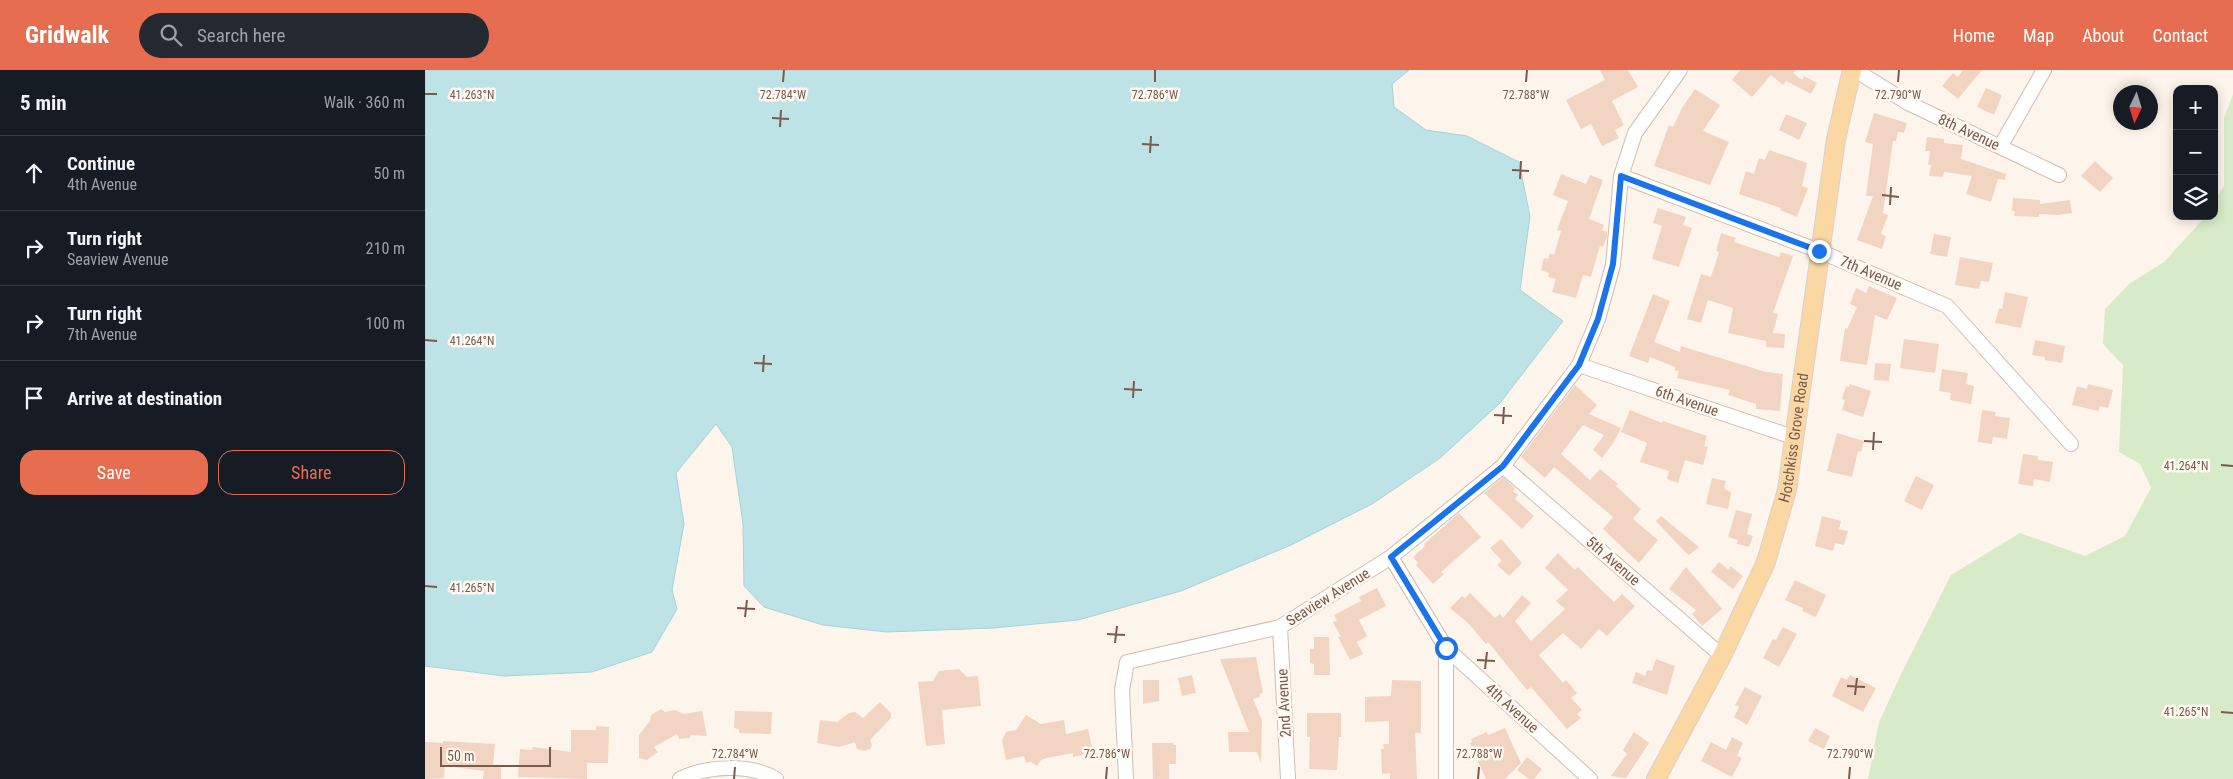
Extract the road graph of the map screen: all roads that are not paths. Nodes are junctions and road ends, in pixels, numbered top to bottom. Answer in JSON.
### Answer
{"nodes":[{"id":1,"x":1681,"y":70,"type":"edge"},
{"id":2,"x":1853,"y":70,"type":"edge"},
{"id":3,"x":2043,"y":70,"type":"edge"},
{"id":4,"x":2000,"y":146,"type":"junction"},
{"id":5,"x":2059,"y":175,"type":"dead end"},
{"id":6,"x":1621,"y":176,"type":"junction"},
{"id":7,"x":1819,"y":251,"type":"junction"},
{"id":8,"x":1579,"y":365,"type":"junction"},
{"id":9,"x":1796,"y":438,"type":"junction"},
{"id":10,"x":2071,"y":444,"type":"dead end"},
{"id":11,"x":1503,"y":466,"type":"junction"},
{"id":12,"x":1391,"y":557,"type":"junction"},
{"id":13,"x":1280,"y":627,"type":"junction"},
{"id":14,"x":1446,"y":648,"type":"junction"},
{"id":15,"x":1722,"y":656,"type":"junction"},
{"id":16,"x":680,"y":779,"type":"edge"},
{"id":17,"x":776,"y":779,"type":"edge"},
{"id":18,"x":1126,"y":779,"type":"edge"},
{"id":19,"x":1288,"y":779,"type":"edge"},
{"id":20,"x":1446,"y":779,"type":"edge"},
{"id":21,"x":1590,"y":779,"type":"edge"},
{"id":22,"x":1656,"y":779,"type":"edge"}],
"edges":[{"from":1,"to":6,"type":"street","name":"Seaview Avenue"},
{"from":2,"to":4,"type":"street","name":"8th Avenue"},
{"from":2,"to":7,"type":"main road","name":"Hotchkiss Grove Road"},
{"from":3,"to":4,"type":"street"},
{"from":4,"to":5,"type":"street","name":"8th Avenue"},
{"from":6,"to":7,"type":"street","name":"7th Avenue"},
{"from":6,"to":8,"type":"street","name":"Seaview Avenue"},
{"from":7,"to":9,"type":"main road","name":"Hotchkiss Grove Road"},
{"from":7,"to":10,"type":"street","name":"7th Avenue"},
{"from":8,"to":9,"type":"street","name":"6th Avenue"},
{"from":8,"to":11,"type":"street","name":"Seaview Avenue"},
{"from":9,"to":15,"type":"main road","name":"Hotchkiss Grove Road"},
{"from":11,"to":12,"type":"street","name":"Seaview Avenue"},
{"from":11,"to":15,"type":"street","name":"5th Avenue"},
{"from":12,"to":13,"type":"street","name":"Seaview Avenue"},
{"from":12,"to":14,"type":"street","name":"4th Avenue"},
{"from":13,"to":18,"type":"street","name":"Seaview Avenue"},
{"from":13,"to":19,"type":"street","name":"2nd Avenue"},
{"from":14,"to":20,"type":"street"},
{"from":14,"to":21,"type":"street","name":"4th Avenue"},
{"from":15,"to":22,"type":"main road","name":"Hotchkiss Grove Road"},
{"from":16,"to":17,"type":"street"}]}
